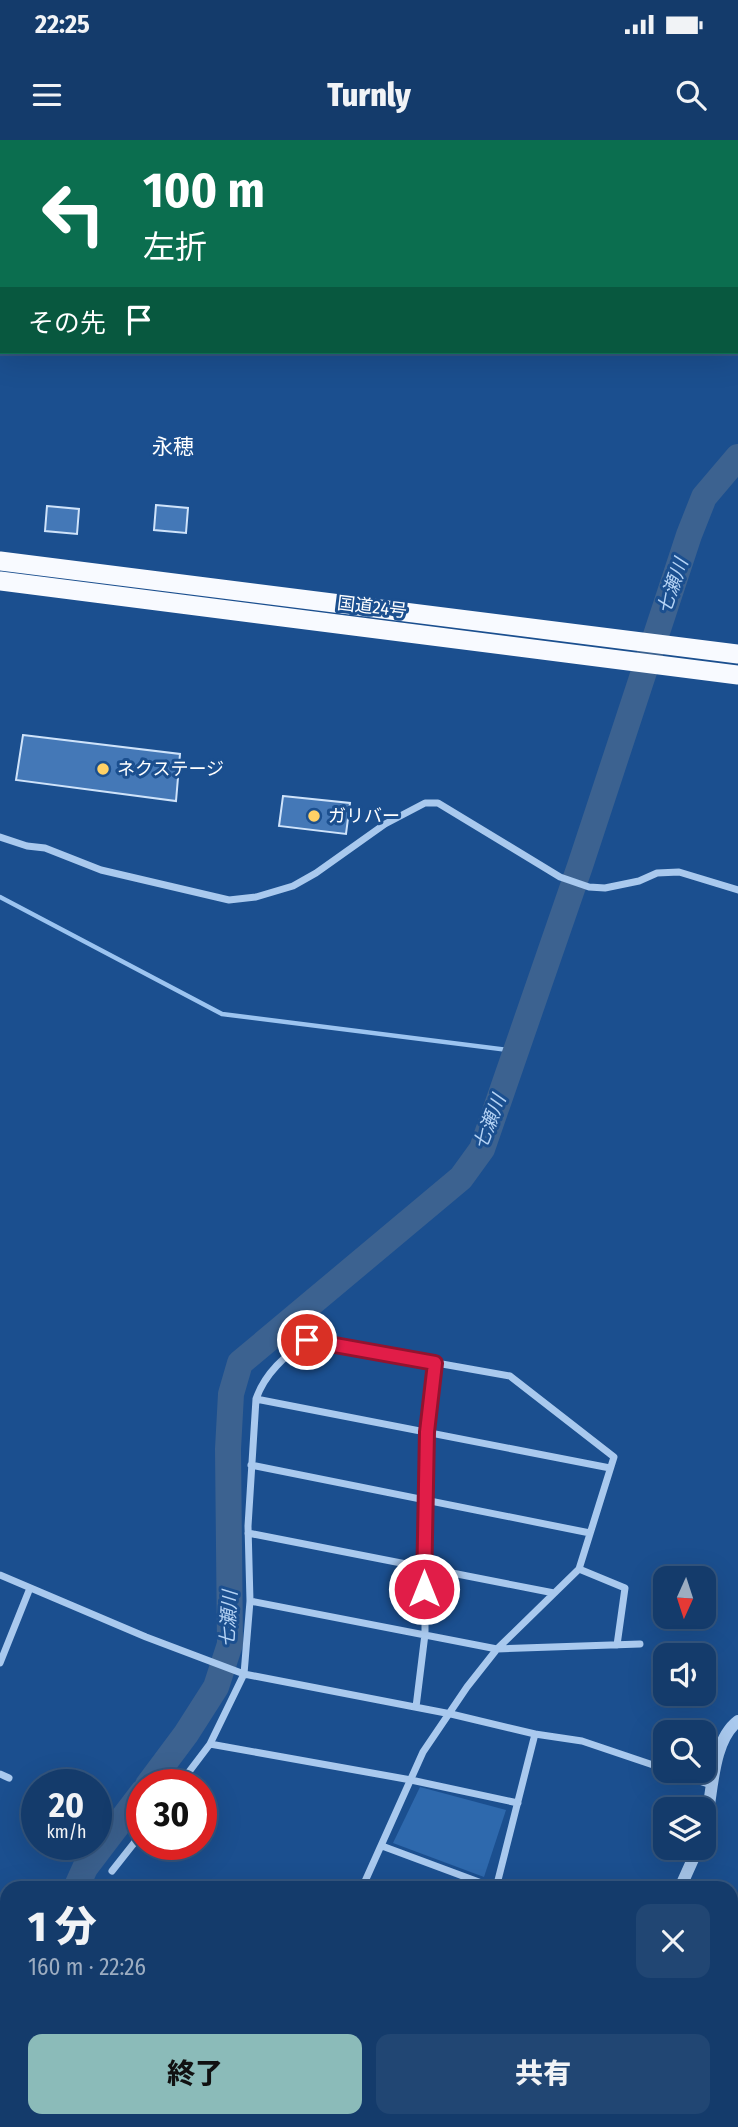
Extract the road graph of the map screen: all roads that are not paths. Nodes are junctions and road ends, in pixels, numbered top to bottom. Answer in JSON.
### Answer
{"nodes":[{"id":1,"x":0,"y":561,"type":"edge"},
{"id":2,"x":0,"y":581,"type":"edge"},
{"id":3,"x":738,"y":654,"type":"edge"},
{"id":4,"x":738,"y":676,"type":"edge"},
{"id":5,"x":0,"y":836,"type":"edge"},
{"id":6,"x":738,"y":890,"type":"edge"},
{"id":7,"x":435,"y":1363,"type":"junction"},
{"id":8,"x":256,"y":1399,"type":"junction"},
{"id":9,"x":427,"y":1432,"type":"junction"},
{"id":10,"x":251,"y":1465,"type":"junction"},
{"id":11,"x":610,"y":1468,"type":"junction"},
{"id":12,"x":425,"y":1500,"type":"junction"},
{"id":13,"x":248,"y":1533,"type":"junction"},
{"id":14,"x":590,"y":1533,"type":"junction"},
{"id":15,"x":424,"y":1566,"type":"junction"},
{"id":16,"x":579,"y":1569,"type":"junction"},
{"id":17,"x":0,"y":1576,"type":"edge"},
{"id":18,"x":30,"y":1588,"type":"junction"},
{"id":19,"x":554,"y":1593,"type":"junction"},
{"id":20,"x":250,"y":1601,"type":"junction"},
{"id":21,"x":425,"y":1634,"type":"junction"},
{"id":22,"x":640,"y":1644,"type":"dead end"},
{"id":23,"x":617,"y":1645,"type":"junction"},
{"id":24,"x":497,"y":1649,"type":"junction"},
{"id":25,"x":0,"y":1663,"type":"edge"},
{"id":26,"x":244,"y":1674,"type":"junction"},
{"id":27,"x":416,"y":1707,"type":"junction"},
{"id":28,"x":451,"y":1714,"type":"junction"},
{"id":29,"x":738,"y":1721,"type":"edge"},
{"id":30,"x":535,"y":1734,"type":"junction"},
{"id":31,"x":210,"y":1744,"type":"junction"},
{"id":32,"x":653,"y":1765,"type":"edge"},
{"id":33,"x":191,"y":1769,"type":"edge"},
{"id":34,"x":0,"y":1774,"type":"edge"},
{"id":35,"x":9,"y":1778,"type":"dead end"},
{"id":36,"x":411,"y":1780,"type":"junction"},
{"id":37,"x":705,"y":1783,"type":"edge"},
{"id":38,"x":711,"y":1785,"type":"junction"},
{"id":39,"x":711,"y":1797,"type":"edge"},
{"id":40,"x":518,"y":1803,"type":"junction"},
{"id":41,"x":382,"y":1846,"type":"junction"},
{"id":42,"x":126,"y":1853,"type":"edge"},
{"id":43,"x":693,"y":1860,"type":"edge"},
{"id":44,"x":112,"y":1871,"type":"dead end"},
{"id":45,"x":365,"y":1881,"type":"edge"},
{"id":46,"x":476,"y":1881,"type":"edge"},
{"id":47,"x":497,"y":1881,"type":"edge"},
{"id":48,"x":684,"y":1881,"type":"edge"}],
"edges":[{"from":1,"to":3,"type":"highway","name":"国道24号"},
{"from":2,"to":4,"type":"highway","name":"国道24号"},
{"from":5,"to":6,"type":"street"},
{"from":7,"to":8,"type":"street"},
{"from":7,"to":9,"type":"street"},
{"from":7,"to":11,"type":"street"},
{"from":8,"to":9,"type":"street"},
{"from":8,"to":10,"type":"street"},
{"from":9,"to":11,"type":"street"},
{"from":9,"to":12,"type":"street"},
{"from":10,"to":12,"type":"street"},
{"from":10,"to":13,"type":"street"},
{"from":11,"to":14,"type":"street"},
{"from":12,"to":14,"type":"street"},
{"from":12,"to":15,"type":"street"},
{"from":13,"to":15,"type":"street"},
{"from":13,"to":20,"type":"street"},
{"from":14,"to":16,"type":"street"},
{"from":15,"to":19,"type":"street"},
{"from":15,"to":21,"type":"street"},
{"from":16,"to":19,"type":"street"},
{"from":16,"to":23,"type":"street"},
{"from":17,"to":18,"type":"street"},
{"from":18,"to":25,"type":"street"},
{"from":18,"to":26,"type":"street"},
{"from":19,"to":24,"type":"street"},
{"from":20,"to":21,"type":"street"},
{"from":20,"to":26,"type":"street"},
{"from":21,"to":24,"type":"street"},
{"from":21,"to":27,"type":"street"},
{"from":22,"to":23,"type":"street"},
{"from":23,"to":24,"type":"street"},
{"from":24,"to":28,"type":"street"},
{"from":26,"to":27,"type":"street"},
{"from":26,"to":31,"type":"street"},
{"from":27,"to":28,"type":"street"},
{"from":28,"to":30,"type":"street"},
{"from":28,"to":36,"type":"street"},
{"from":29,"to":38,"type":"street"},
{"from":30,"to":32,"type":"street"},
{"from":30,"to":40,"type":"street"},
{"from":31,"to":33,"type":"street"},
{"from":31,"to":36,"type":"street"},
{"from":34,"to":35,"type":"street"},
{"from":36,"to":40,"type":"street"},
{"from":36,"to":41,"type":"street"},
{"from":37,"to":38,"type":"street"},
{"from":38,"to":39,"type":"street"},
{"from":40,"to":47,"type":"street"},
{"from":41,"to":45,"type":"street"},
{"from":41,"to":46,"type":"street"},
{"from":42,"to":44,"type":"street"},
{"from":43,"to":48,"type":"street"}]}
